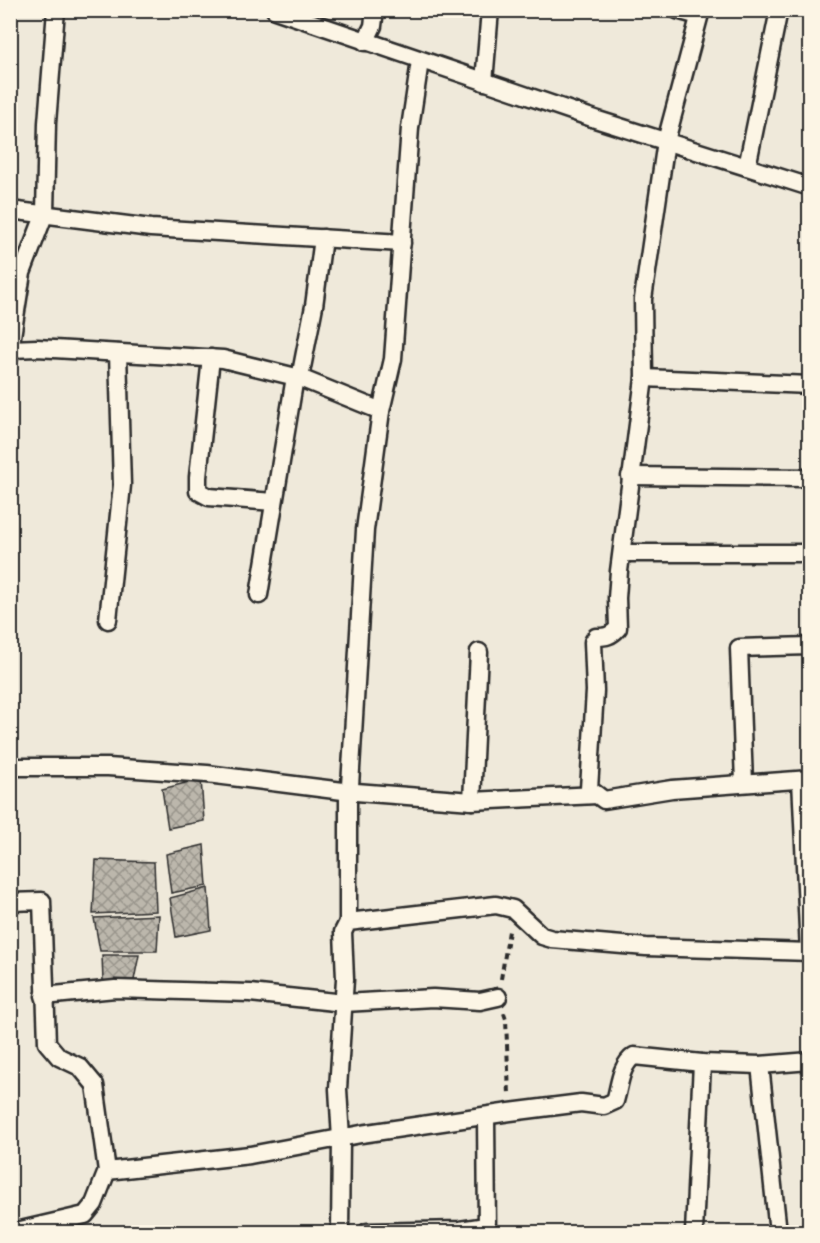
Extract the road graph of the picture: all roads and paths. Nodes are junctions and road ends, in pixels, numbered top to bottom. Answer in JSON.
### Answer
{"nodes":[{"id":1,"x":56,"y":10,"type":"edge"},
{"id":2,"x":275,"y":10,"type":"edge"},
{"id":3,"x":375,"y":10,"type":"edge"},
{"id":4,"x":490,"y":10,"type":"edge"},
{"id":5,"x":676,"y":10,"type":"edge"},
{"id":6,"x":779,"y":10,"type":"edge"},
{"id":7,"x":700,"y":13,"type":"edge"},
{"id":8,"x":365,"y":42,"type":"junction"},
{"id":9,"x":420,"y":61,"type":"junction"},
{"id":10,"x":484,"y":82,"type":"junction"},
{"id":11,"x":666,"y":141,"type":"junction"},
{"id":12,"x":747,"y":167,"type":"junction"},
{"id":13,"x":810,"y":188,"type":"edge"},
{"id":14,"x":10,"y":210,"type":"edge"},
{"id":15,"x":45,"y":213,"type":"junction"},
{"id":16,"x":323,"y":238,"type":"junction"},
{"id":17,"x":402,"y":243,"type":"junction"},
{"id":18,"x":11,"y":349,"type":"edge"},
{"id":19,"x":118,"y":353,"type":"junction"},
{"id":20,"x":10,"y":355,"type":"edge"},
{"id":21,"x":211,"y":358,"type":"junction"},
{"id":22,"x":297,"y":377,"type":"junction"},
{"id":23,"x":644,"y":378,"type":"junction"},
{"id":24,"x":810,"y":385,"type":"edge"},
{"id":25,"x":381,"y":411,"type":"junction"},
{"id":26,"x":630,"y":476,"type":"junction"},
{"id":27,"x":810,"y":478,"type":"edge"},
{"id":28,"x":274,"y":502,"type":"junction"},
{"id":29,"x":621,"y":553,"type":"junction"},
{"id":30,"x":810,"y":553,"type":"edge"},
{"id":31,"x":259,"y":595,"type":"dead end"},
{"id":32,"x":108,"y":620,"type":"dead end"},
{"id":33,"x":810,"y":646,"type":"edge"},
{"id":34,"x":479,"y":652,"type":"dead end"},
{"id":35,"x":10,"y":767,"type":"edge"},
{"id":36,"x":805,"y":779,"type":"edge"},
{"id":37,"x":744,"y":783,"type":"junction"},
{"id":38,"x":348,"y":791,"type":"junction"},
{"id":39,"x":597,"y":795,"type":"junction"},
{"id":40,"x":472,"y":801,"type":"junction"},
{"id":41,"x":10,"y":902,"type":"edge"},
{"id":42,"x":513,"y":909,"type":"junction"},
{"id":43,"x":348,"y":922,"type":"junction"},
{"id":44,"x":809,"y":952,"type":"edge"},
{"id":45,"x":44,"y":996,"type":"junction"},
{"id":46,"x":498,"y":997,"type":"junction"},
{"id":47,"x":344,"y":1003,"type":"junction"},
{"id":48,"x":810,"y":1061,"type":"edge"},
{"id":49,"x":702,"y":1063,"type":"junction"},
{"id":50,"x":760,"y":1065,"type":"junction"},
{"id":51,"x":510,"y":1112,"type":"junction"},
{"id":52,"x":486,"y":1116,"type":"junction"},
{"id":53,"x":341,"y":1139,"type":"junction"},
{"id":54,"x":107,"y":1171,"type":"junction"},
{"id":55,"x":85,"y":1215,"type":"junction"},
{"id":56,"x":487,"y":1229,"type":"edge"},
{"id":57,"x":12,"y":1233,"type":"edge"},
{"id":58,"x":85,"y":1233,"type":"edge"},
{"id":59,"x":340,"y":1233,"type":"edge"},
{"id":60,"x":368,"y":1233,"type":"edge"},
{"id":61,"x":694,"y":1233,"type":"edge"},
{"id":62,"x":778,"y":1233,"type":"edge"}],
"edges":[{"from":1,"to":15,"type":"street"},
{"from":2,"to":8,"type":"street"},
{"from":3,"to":8,"type":"street"},
{"from":4,"to":10,"type":"street"},
{"from":5,"to":7,"type":"street"},
{"from":6,"to":12,"type":"street"},
{"from":7,"to":11,"type":"street"},
{"from":8,"to":9,"type":"street"},
{"from":9,"to":10,"type":"street"},
{"from":9,"to":17,"type":"street"},
{"from":10,"to":11,"type":"street"},
{"from":11,"to":12,"type":"street"},
{"from":11,"to":23,"type":"street"},
{"from":12,"to":13,"type":"street"},
{"from":14,"to":15,"type":"street"},
{"from":15,"to":16,"type":"street"},
{"from":15,"to":18,"type":"street"},
{"from":16,"to":17,"type":"street"},
{"from":16,"to":22,"type":"street"},
{"from":17,"to":25,"type":"street"},
{"from":18,"to":19,"type":"street"},
{"from":18,"to":20,"type":"street"},
{"from":19,"to":21,"type":"street"},
{"from":19,"to":32,"type":"street"},
{"from":21,"to":22,"type":"street"},
{"from":21,"to":28,"type":"street"},
{"from":22,"to":25,"type":"street"},
{"from":22,"to":28,"type":"street"},
{"from":23,"to":24,"type":"street"},
{"from":23,"to":26,"type":"street"},
{"from":25,"to":38,"type":"street"},
{"from":26,"to":27,"type":"street"},
{"from":26,"to":29,"type":"street"},
{"from":28,"to":31,"type":"street"},
{"from":29,"to":30,"type":"street"},
{"from":29,"to":39,"type":"street"},
{"from":33,"to":37,"type":"street"},
{"from":34,"to":40,"type":"street"},
{"from":35,"to":38,"type":"street"},
{"from":36,"to":37,"type":"street"},
{"from":36,"to":44,"type":"street"},
{"from":37,"to":39,"type":"street"},
{"from":38,"to":40,"type":"street"},
{"from":38,"to":43,"type":"street"},
{"from":39,"to":40,"type":"street"},
{"from":41,"to":45,"type":"street"},
{"from":42,"to":43,"type":"street"},
{"from":42,"to":44,"type":"street"},
{"from":42,"to":46,"type":"path"},
{"from":43,"to":47,"type":"street"},
{"from":45,"to":47,"type":"street"},
{"from":45,"to":54,"type":"street"},
{"from":46,"to":47,"type":"street"},
{"from":46,"to":51,"type":"path"},
{"from":47,"to":53,"type":"street"},
{"from":48,"to":50,"type":"street"},
{"from":49,"to":50,"type":"street"},
{"from":49,"to":51,"type":"street"},
{"from":49,"to":61,"type":"street"},
{"from":50,"to":62,"type":"street"},
{"from":51,"to":52,"type":"street"},
{"from":52,"to":53,"type":"street"},
{"from":52,"to":56,"type":"street"},
{"from":53,"to":54,"type":"street"},
{"from":53,"to":59,"type":"street"},
{"from":54,"to":55,"type":"street"},
{"from":55,"to":57,"type":"street"},
{"from":55,"to":58,"type":"street"},
{"from":56,"to":60,"type":"street"}]}
